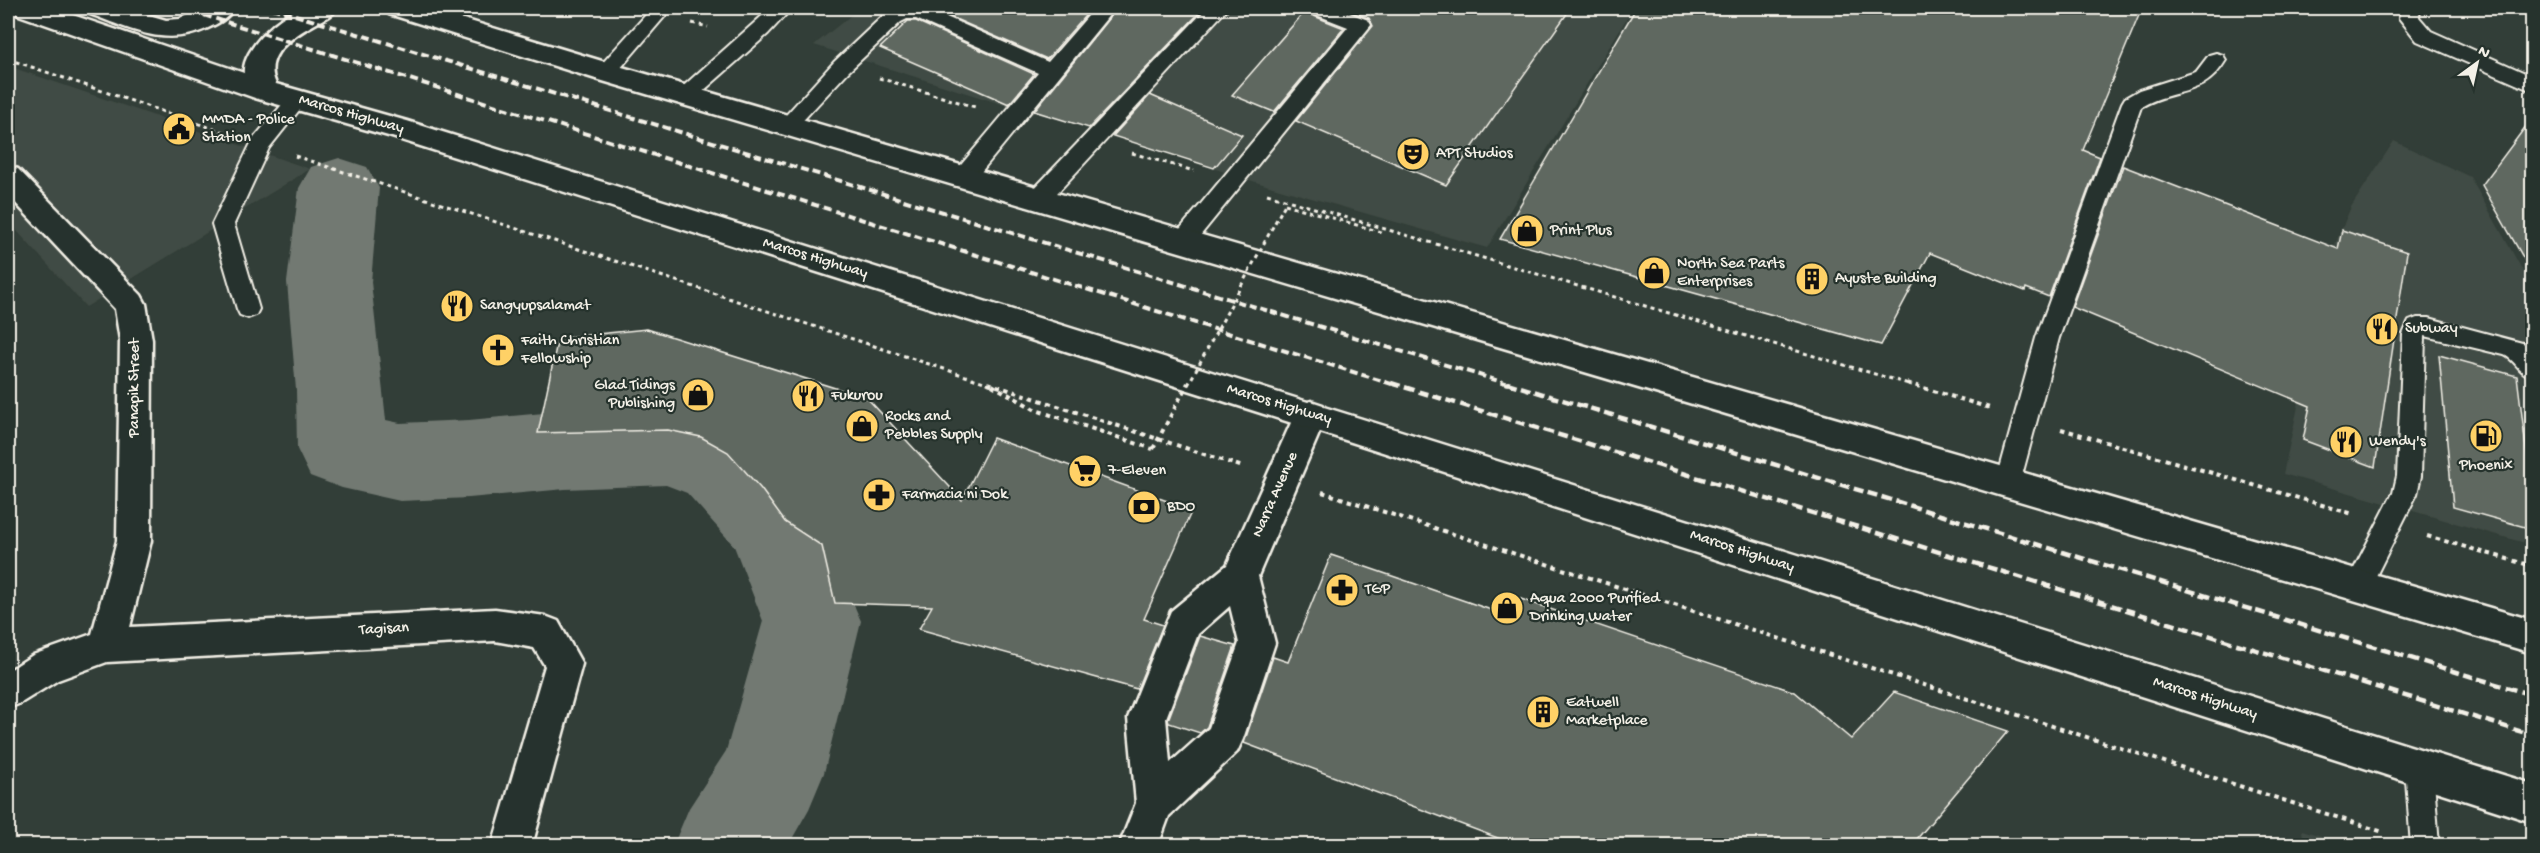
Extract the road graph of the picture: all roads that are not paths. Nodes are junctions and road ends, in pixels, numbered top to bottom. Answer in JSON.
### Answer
{"nodes":[{"id":1,"x":25,"y":8,"type":"edge"},
{"id":2,"x":99,"y":8,"type":"edge"},
{"id":3,"x":222,"y":8,"type":"edge"},
{"id":4,"x":324,"y":8,"type":"edge"},
{"id":5,"x":398,"y":8,"type":"edge"},
{"id":6,"x":782,"y":8,"type":"edge"},
{"id":7,"x":1105,"y":8,"type":"edge"},
{"id":8,"x":1218,"y":8,"type":"edge"},
{"id":9,"x":1319,"y":8,"type":"edge"},
{"id":10,"x":2411,"y":8,"type":"edge"},
{"id":11,"x":660,"y":10,"type":"edge"},
{"id":12,"x":2216,"y":60,"type":"dead end"},
{"id":13,"x":1051,"y":71,"type":"junction"},
{"id":14,"x":606,"y":72,"type":"junction"},
{"id":15,"x":2532,"y":84,"type":"edge"},
{"id":16,"x":265,"y":91,"type":"junction"},
{"id":17,"x":686,"y":95,"type":"junction"},
{"id":18,"x":298,"y":99,"type":"junction"},
{"id":19,"x":787,"y":125,"type":"junction"},
{"id":20,"x":8,"y":177,"type":"edge"},
{"id":21,"x":964,"y":177,"type":"junction"},
{"id":22,"x":1038,"y":199,"type":"junction"},
{"id":23,"x":1183,"y":241,"type":"junction"},
{"id":24,"x":248,"y":309,"type":"dead end"},
{"id":25,"x":2532,"y":368,"type":"edge"},
{"id":26,"x":1311,"y":415,"type":"junction"},
{"id":27,"x":2008,"y":483,"type":"junction"},
{"id":28,"x":1240,"y":576,"type":"junction"},
{"id":29,"x":2358,"y":586,"type":"junction"},
{"id":30,"x":2532,"y":637,"type":"edge"},
{"id":31,"x":107,"y":645,"type":"junction"},
{"id":32,"x":8,"y":691,"type":"edge"},
{"id":33,"x":2418,"y":766,"type":"junction"},
{"id":34,"x":1155,"y":804,"type":"junction"},
{"id":35,"x":2532,"y":804,"type":"edge"},
{"id":36,"x":2425,"y":845,"type":"edge"},
{"id":37,"x":512,"y":846,"type":"edge"},
{"id":38,"x":1138,"y":846,"type":"edge"}],
"edges":[{"from":1,"to":16,"type":"main road","name":"Marcos Highway"},
{"from":2,"to":3,"type":"main road"},
{"from":4,"to":16,"type":"main road"},
{"from":5,"to":14,"type":"main road"},
{"from":6,"to":17,"type":"lane"},
{"from":7,"to":13,"type":"lane"},
{"from":8,"to":22,"type":"lane"},
{"from":9,"to":23,"type":"lane"},
{"from":10,"to":15,"type":"lane"},
{"from":11,"to":14,"type":"lane"},
{"from":12,"to":27,"type":"lane"},
{"from":13,"to":19,"type":"lane"},
{"from":13,"to":21,"type":"lane"},
{"from":14,"to":17,"type":"main road"},
{"from":16,"to":18,"type":"main road","name":"Marcos Highway"},
{"from":17,"to":19,"type":"main road"},
{"from":18,"to":24,"type":"lane"},
{"from":18,"to":26,"type":"main road","name":"Marcos Highway"},
{"from":19,"to":21,"type":"main road"},
{"from":20,"to":31,"type":"main road","name":"Panapik Street"},
{"from":21,"to":22,"type":"main road"},
{"from":22,"to":23,"type":"main road"},
{"from":23,"to":27,"type":"main road"},
{"from":25,"to":29,"type":"lane"},
{"from":26,"to":28,"type":"main road","name":"Narra Avenue"},
{"from":26,"to":33,"type":"main road","name":"Marcos Highway"},
{"from":27,"to":29,"type":"main road"},
{"from":28,"to":34,"type":"main road","name":"Narra Avenue"},
{"from":28,"to":34,"type":"main road","name":"Narra Avenue"},
{"from":29,"to":30,"type":"main road"},
{"from":31,"to":32,"type":"main road","name":"Tagisan"},
{"from":31,"to":37,"type":"main road","name":"Tagisan"},
{"from":33,"to":35,"type":"main road","name":"Marcos Highway"},
{"from":33,"to":36,"type":"lane"},
{"from":34,"to":38,"type":"main road","name":"Narra Avenue"}]}
